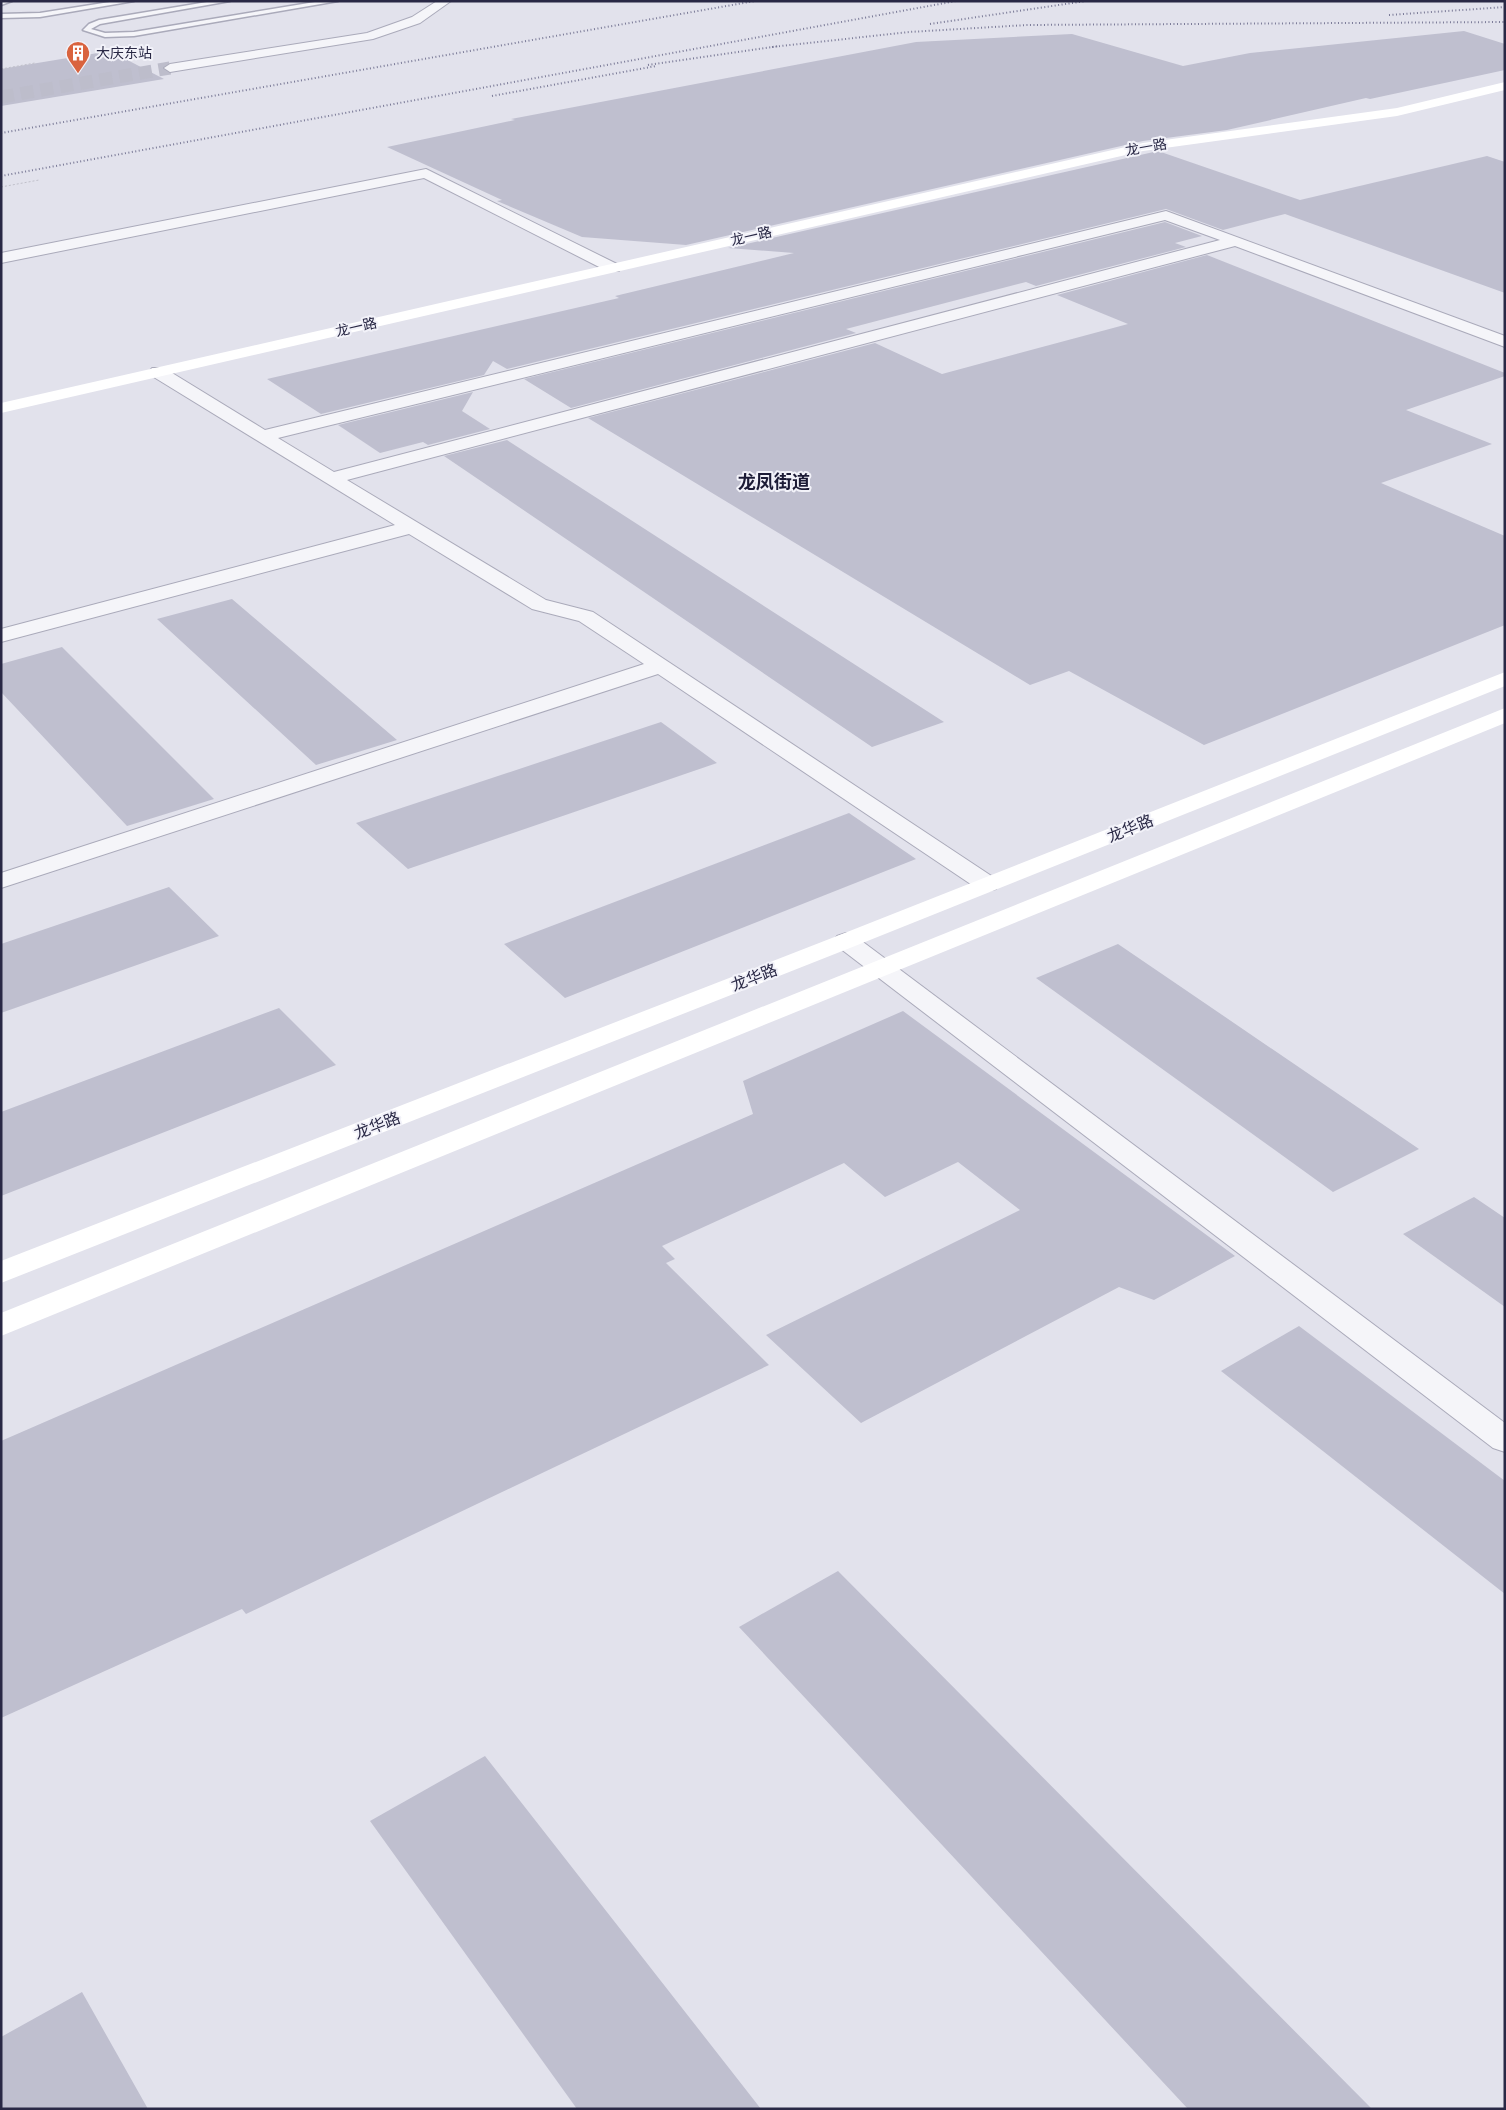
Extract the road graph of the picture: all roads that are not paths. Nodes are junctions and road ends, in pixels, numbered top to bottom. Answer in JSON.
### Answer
{"nodes":[{"id":1,"x":9,"y":1,"type":"edge"},
{"id":2,"x":131,"y":1,"type":"edge"},
{"id":3,"x":227,"y":1,"type":"edge"},
{"id":4,"x":335,"y":1,"type":"edge"},
{"id":5,"x":445,"y":1,"type":"edge"},
{"id":6,"x":1,"y":3,"type":"edge"},
{"id":7,"x":50,"y":4,"type":"dead end"},
{"id":8,"x":62,"y":12,"type":"junction"},
{"id":9,"x":1,"y":16,"type":"edge"},
{"id":10,"x":170,"y":68,"type":"tunnel mouth"},
{"id":11,"x":1505,"y":86,"type":"edge"},
{"id":12,"x":1236,"y":241,"type":"junction"},
{"id":13,"x":1,"y":258,"type":"edge"},
{"id":14,"x":613,"y":268,"type":"junction"},
{"id":15,"x":1505,"y":342,"type":"edge"},
{"id":16,"x":158,"y":372,"type":"junction"},
{"id":17,"x":1,"y":408,"type":"edge"},
{"id":18,"x":263,"y":436,"type":"junction"},
{"id":19,"x":331,"y":478,"type":"junction"},
{"id":20,"x":411,"y":527,"type":"junction"},
{"id":21,"x":1,"y":636,"type":"edge"},
{"id":22,"x":661,"y":666,"type":"junction"},
{"id":23,"x":1505,"y":678,"type":"edge"},
{"id":24,"x":1505,"y":716,"type":"edge"},
{"id":25,"x":1,"y":881,"type":"edge"},
{"id":26,"x":987,"y":884,"type":"junction"},
{"id":27,"x":846,"y":941,"type":"junction"},
{"id":28,"x":880,"y":969,"type":"junction"},
{"id":29,"x":1,"y":1273,"type":"edge"},
{"id":30,"x":1,"y":1325,"type":"edge"},
{"id":31,"x":1505,"y":1440,"type":"edge"}],
"edges":[{"from":1,"to":6,"type":"lane"},
{"from":2,"to":8,"type":"lane"},
{"from":3,"to":4,"type":"lane"},
{"from":5,"to":10,"type":"street"},
{"from":7,"to":8,"type":"lane"},
{"from":8,"to":9,"type":"lane"},
{"from":11,"to":14,"type":"main road","name":"龙一路"},
{"from":12,"to":15,"type":"street"},
{"from":12,"to":18,"type":"street"},
{"from":12,"to":19,"type":"street"},
{"from":13,"to":14,"type":"street"},
{"from":14,"to":16,"type":"main road","name":"龙一路"},
{"from":16,"to":17,"type":"main road","name":"龙一路"},
{"from":16,"to":18,"type":"street"},
{"from":18,"to":19,"type":"street"},
{"from":19,"to":20,"type":"street"},
{"from":20,"to":21,"type":"street"},
{"from":20,"to":22,"type":"street"},
{"from":22,"to":25,"type":"street"},
{"from":22,"to":26,"type":"street"},
{"from":23,"to":26,"type":"main road","name":"龙华路"},
{"from":24,"to":28,"type":"main road"},
{"from":26,"to":27,"type":"main road","name":"龙华路"},
{"from":27,"to":28,"type":"street"},
{"from":27,"to":29,"type":"main road","name":"龙华路"},
{"from":28,"to":30,"type":"main road"},
{"from":28,"to":31,"type":"street"}]}
